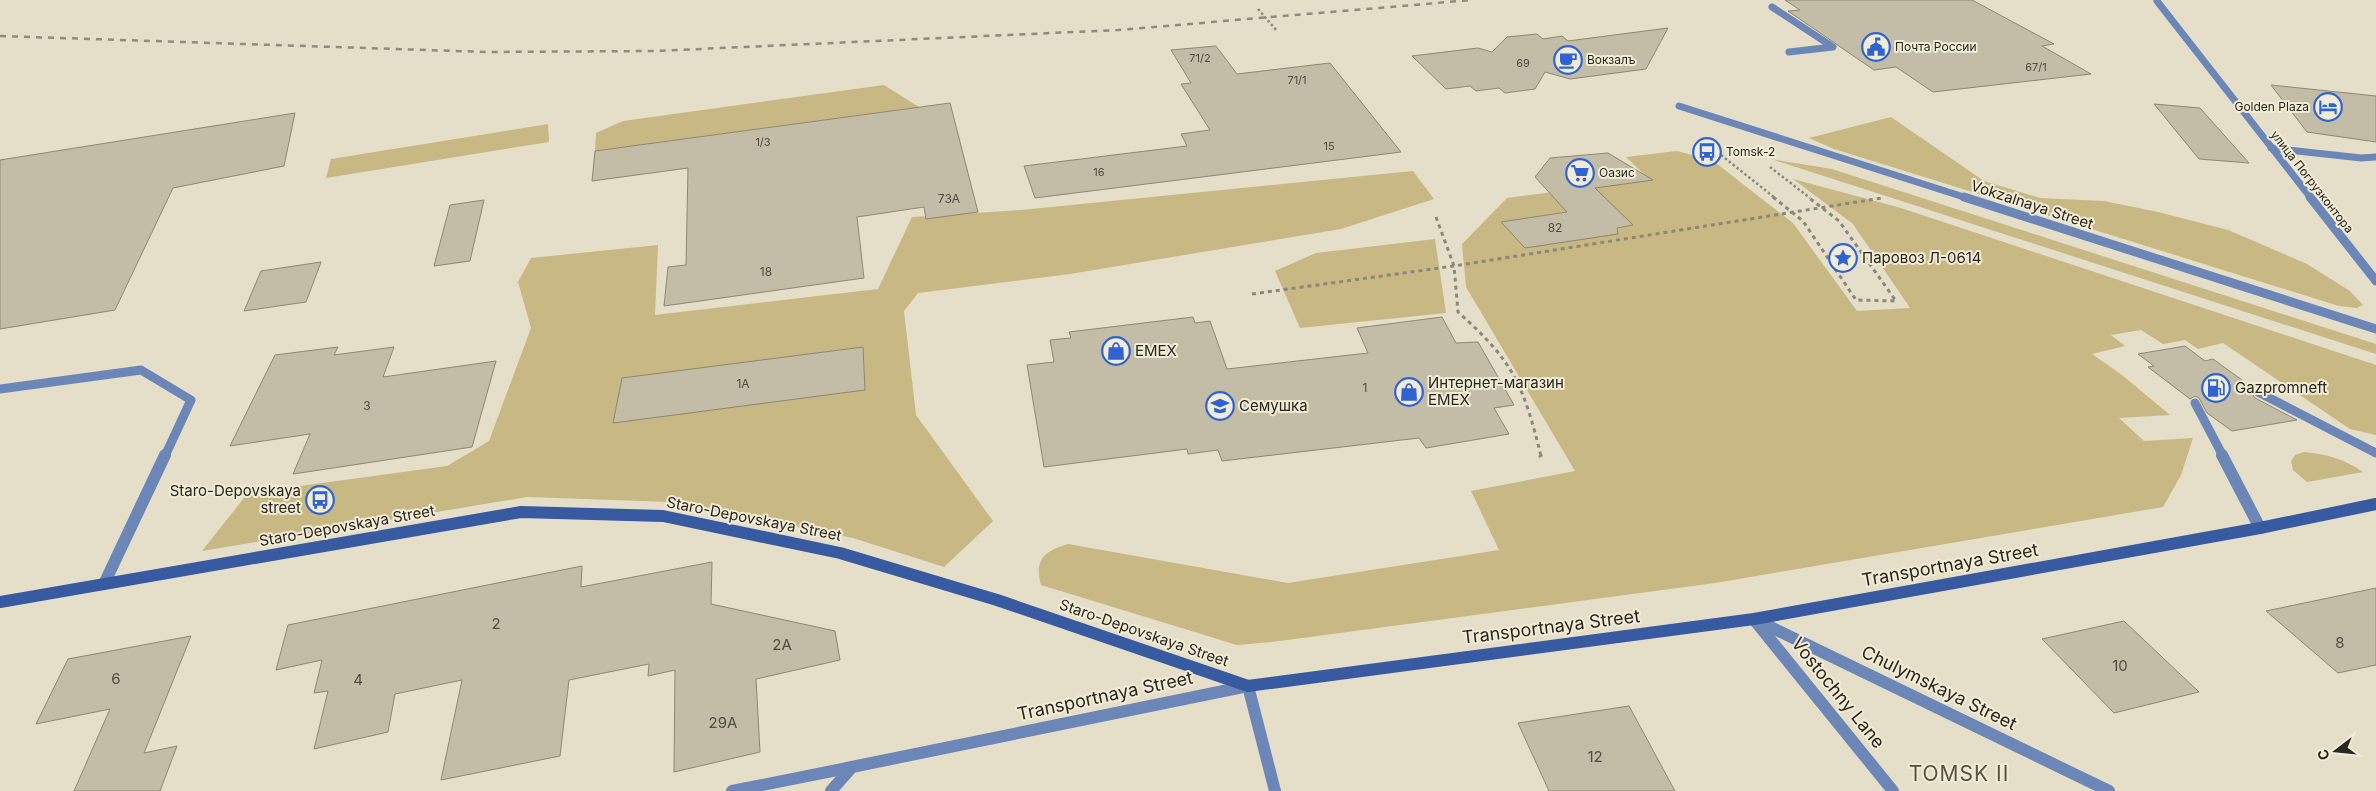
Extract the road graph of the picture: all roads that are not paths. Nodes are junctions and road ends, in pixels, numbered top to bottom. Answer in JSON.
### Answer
{"nodes":[{"id":1,"x":2169,"y":0,"type":"edge"},
{"id":2,"x":1772,"y":7,"type":"dead end"},
{"id":3,"x":1789,"y":52,"type":"dead end"},
{"id":4,"x":1679,"y":106,"type":"dead end"},
{"id":5,"x":2270,"y":148,"type":"junction"},
{"id":6,"x":2376,"y":157,"type":"edge"},
{"id":7,"x":2376,"y":281,"type":"edge"},
{"id":8,"x":2376,"y":329,"type":"edge"},
{"id":9,"x":0,"y":389,"type":"edge"},
{"id":10,"x":2258,"y":392,"type":"dead end"},
{"id":11,"x":2195,"y":403,"type":"dead end"},
{"id":12,"x":2376,"y":453,"type":"edge"},
{"id":13,"x":2376,"y":504,"type":"edge"},
{"id":14,"x":2260,"y":528,"type":"junction"},
{"id":15,"x":104,"y":584,"type":"junction"},
{"id":16,"x":0,"y":602,"type":"edge"},
{"id":17,"x":1754,"y":619,"type":"junction"},
{"id":18,"x":1248,"y":686,"type":"junction"},
{"id":19,"x":852,"y":767,"type":"junction"},
{"id":20,"x":732,"y":791,"type":"edge"},
{"id":21,"x":831,"y":791,"type":"edge"},
{"id":22,"x":1276,"y":791,"type":"edge"},
{"id":23,"x":1893,"y":791,"type":"edge"},
{"id":24,"x":2109,"y":791,"type":"edge"}],
"edges":[{"from":1,"to":5,"type":"street","name":"улица Погрузконтора"},
{"from":2,"to":3,"type":"street"},
{"from":4,"to":8,"type":"street","name":"Vokzalnaya Street"},
{"from":5,"to":6,"type":"street"},
{"from":5,"to":7,"type":"street","name":"улица Погрузконтора"},
{"from":9,"to":15,"type":"street"},
{"from":10,"to":12,"type":"street"},
{"from":11,"to":14,"type":"street"},
{"from":13,"to":14,"type":"main road","name":"Transportnaya Street"},
{"from":14,"to":17,"type":"main road","name":"Transportnaya Street"},
{"from":15,"to":16,"type":"main road","name":"Staro-Depovskaya Street"},
{"from":15,"to":18,"type":"main road","name":"Staro-Depovskaya Street"},
{"from":17,"to":18,"type":"main road","name":"Transportnaya Street"},
{"from":17,"to":23,"type":"street","name":"Vostochny Lane"},
{"from":17,"to":24,"type":"street","name":"Chulymskaya Street"},
{"from":18,"to":19,"type":"street","name":"Transportnaya Street"},
{"from":18,"to":22,"type":"street"},
{"from":19,"to":20,"type":"street","name":"Transportnaya Street"},
{"from":19,"to":21,"type":"street"}]}
